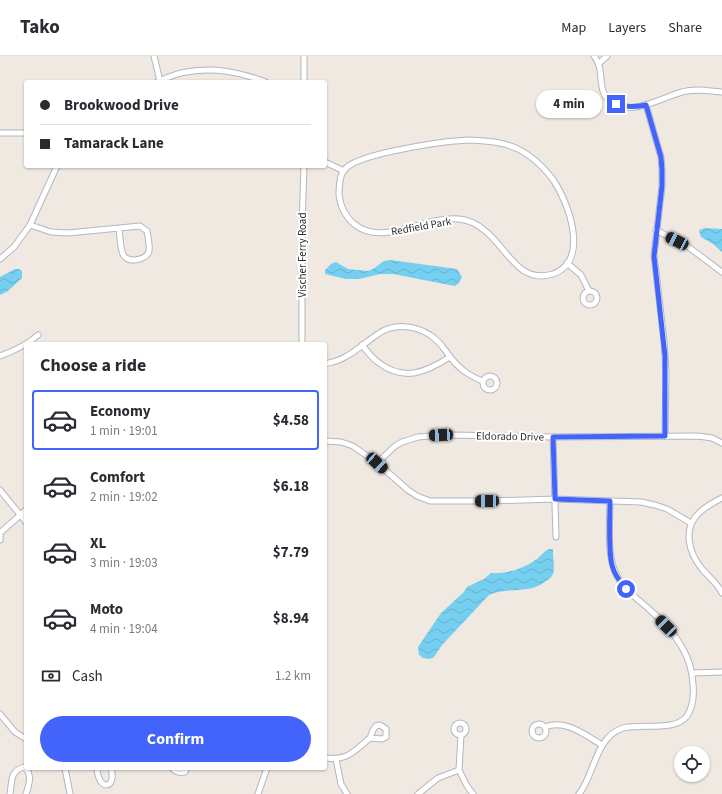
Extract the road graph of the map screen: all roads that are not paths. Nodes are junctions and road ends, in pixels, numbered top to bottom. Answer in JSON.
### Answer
{"nodes":[{"id":1,"x":154,"y":56,"type":"edge"},
{"id":2,"x":304,"y":56,"type":"edge"},
{"id":3,"x":594,"y":56,"type":"edge"},
{"id":4,"x":607,"y":56,"type":"edge"},
{"id":5,"x":599,"y":63,"type":"junction"},
{"id":6,"x":159,"y":80,"type":"edge"},
{"id":7,"x":162,"y":80,"type":"edge"},
{"id":8,"x":259,"y":80,"type":"edge"},
{"id":9,"x":304,"y":80,"type":"edge"},
{"id":10,"x":722,"y":92,"type":"edge"},
{"id":11,"x":646,"y":105,"type":"junction"},
{"id":12,"x":0,"y":133,"type":"edge"},
{"id":13,"x":24,"y":133,"type":"edge"},
{"id":14,"x":327,"y":163,"type":"edge"},
{"id":15,"x":56,"y":168,"type":"edge"},
{"id":16,"x":304,"y":168,"type":"edge"},
{"id":17,"x":344,"y":171,"type":"junction"},
{"id":18,"x":30,"y":225,"type":"junction"},
{"id":19,"x":119,"y":228,"type":"junction"},
{"id":20,"x":656,"y":230,"type":"junction"},
{"id":21,"x":0,"y":259,"type":"edge"},
{"id":22,"x":567,"y":263,"type":"junction"},
{"id":23,"x":722,"y":272,"type":"edge"},
{"id":24,"x":589,"y":291,"type":"dead end"},
{"id":25,"x":38,"y":335,"type":"dead end"},
{"id":26,"x":30,"y":342,"type":"edge"},
{"id":27,"x":302,"y":342,"type":"edge"},
{"id":28,"x":24,"y":345,"type":"edge"},
{"id":29,"x":362,"y":346,"type":"junction"},
{"id":30,"x":0,"y":356,"type":"edge"},
{"id":31,"x":450,"y":357,"type":"junction"},
{"id":32,"x":327,"y":364,"type":"edge"},
{"id":33,"x":482,"y":381,"type":"dead end"},
{"id":34,"x":665,"y":436,"type":"junction"},
{"id":35,"x":553,"y":437,"type":"junction"},
{"id":36,"x":327,"y":441,"type":"edge"},
{"id":37,"x":722,"y":443,"type":"edge"},
{"id":38,"x":377,"y":463,"type":"junction"},
{"id":39,"x":0,"y":490,"type":"edge"},
{"id":40,"x":722,"y":498,"type":"edge"},
{"id":41,"x":555,"y":499,"type":"junction"},
{"id":42,"x":610,"y":501,"type":"junction"},
{"id":43,"x":24,"y":512,"type":"edge"},
{"id":44,"x":20,"y":515,"type":"junction"},
{"id":45,"x":24,"y":520,"type":"edge"},
{"id":46,"x":691,"y":523,"type":"junction"},
{"id":47,"x":0,"y":532,"type":"edge"},
{"id":48,"x":556,"y":537,"type":"dead end"},
{"id":49,"x":0,"y":540,"type":"edge"},
{"id":50,"x":722,"y":593,"type":"edge"},
{"id":51,"x":722,"y":672,"type":"edge"},
{"id":52,"x":693,"y":673,"type":"junction"},
{"id":53,"x":0,"y":715,"type":"edge"},
{"id":54,"x":545,"y":727,"type":"dead end"},
{"id":55,"x":461,"y":735,"type":"dead end"},
{"id":56,"x":24,"y":738,"type":"edge"},
{"id":57,"x":370,"y":738,"type":"dead end"},
{"id":58,"x":602,"y":745,"type":"junction"},
{"id":59,"x":327,"y":758,"type":"edge"},
{"id":60,"x":336,"y":759,"type":"junction"},
{"id":61,"x":24,"y":766,"type":"edge"},
{"id":62,"x":29,"y":770,"type":"edge"},
{"id":63,"x":65,"y":770,"type":"edge"},
{"id":64,"x":97,"y":770,"type":"edge"},
{"id":65,"x":110,"y":770,"type":"edge"},
{"id":66,"x":173,"y":770,"type":"edge"},
{"id":67,"x":186,"y":770,"type":"edge"},
{"id":68,"x":266,"y":770,"type":"edge"},
{"id":69,"x":459,"y":770,"type":"junction"},
{"id":70,"x":343,"y":788,"type":"junction"},
{"id":71,"x":10,"y":794,"type":"edge"},
{"id":72,"x":26,"y":794,"type":"edge"},
{"id":73,"x":70,"y":794,"type":"edge"},
{"id":74,"x":258,"y":794,"type":"edge"},
{"id":75,"x":338,"y":794,"type":"edge"},
{"id":76,"x":347,"y":794,"type":"edge"},
{"id":77,"x":418,"y":794,"type":"edge"},
{"id":78,"x":473,"y":794,"type":"edge"},
{"id":79,"x":579,"y":794,"type":"edge"}],
"edges":[{"from":1,"to":6,"type":"street"},
{"from":2,"to":9,"type":"street"},
{"from":3,"to":5,"type":"street"},
{"from":4,"to":5,"type":"street"},
{"from":5,"to":11,"type":"street"},
{"from":7,"to":8,"type":"street"},
{"from":10,"to":11,"type":"street"},
{"from":11,"to":20,"type":"street"},
{"from":12,"to":13,"type":"street"},
{"from":14,"to":17,"type":"street"},
{"from":15,"to":18,"type":"street"},
{"from":16,"to":27,"type":"street","name":"Vischer Ferry Road"},
{"from":17,"to":22,"type":"street","name":"Redfield Park"},
{"from":17,"to":22,"type":"street"},
{"from":18,"to":19,"type":"street"},
{"from":18,"to":21,"type":"street"},
{"from":19,"to":19,"type":"street"},
{"from":20,"to":23,"type":"street"},
{"from":20,"to":34,"type":"street"},
{"from":22,"to":24,"type":"street"},
{"from":25,"to":26,"type":"street"},
{"from":28,"to":30,"type":"street"},
{"from":29,"to":31,"type":"street"},
{"from":29,"to":31,"type":"street"},
{"from":29,"to":32,"type":"street"},
{"from":31,"to":33,"type":"street"},
{"from":34,"to":35,"type":"street","name":"Eldorado Drive"},
{"from":34,"to":37,"type":"street","name":"Eldorado Drive"},
{"from":35,"to":38,"type":"street","name":"Eldorado Drive"},
{"from":35,"to":41,"type":"street"},
{"from":36,"to":38,"type":"street"},
{"from":38,"to":41,"type":"street"},
{"from":39,"to":44,"type":"street"},
{"from":40,"to":46,"type":"street"},
{"from":41,"to":42,"type":"street"},
{"from":41,"to":48,"type":"street"},
{"from":42,"to":46,"type":"street"},
{"from":42,"to":52,"type":"street"},
{"from":43,"to":44,"type":"street"},
{"from":44,"to":45,"type":"street"},
{"from":44,"to":47,"type":"street"},
{"from":46,"to":50,"type":"street"},
{"from":47,"to":49,"type":"street"},
{"from":51,"to":52,"type":"street"},
{"from":52,"to":58,"type":"street"},
{"from":53,"to":56,"type":"street"},
{"from":54,"to":58,"type":"street"},
{"from":55,"to":69,"type":"street"},
{"from":57,"to":60,"type":"street"},
{"from":58,"to":79,"type":"street"},
{"from":59,"to":60,"type":"street"},
{"from":60,"to":70,"type":"street"},
{"from":61,"to":71,"type":"street"},
{"from":62,"to":72,"type":"street"},
{"from":63,"to":73,"type":"street"},
{"from":64,"to":65,"type":"street"},
{"from":66,"to":67,"type":"street"},
{"from":68,"to":74,"type":"street"},
{"from":69,"to":77,"type":"street"},
{"from":69,"to":78,"type":"street"},
{"from":70,"to":75,"type":"street"},
{"from":70,"to":76,"type":"street"}]}
